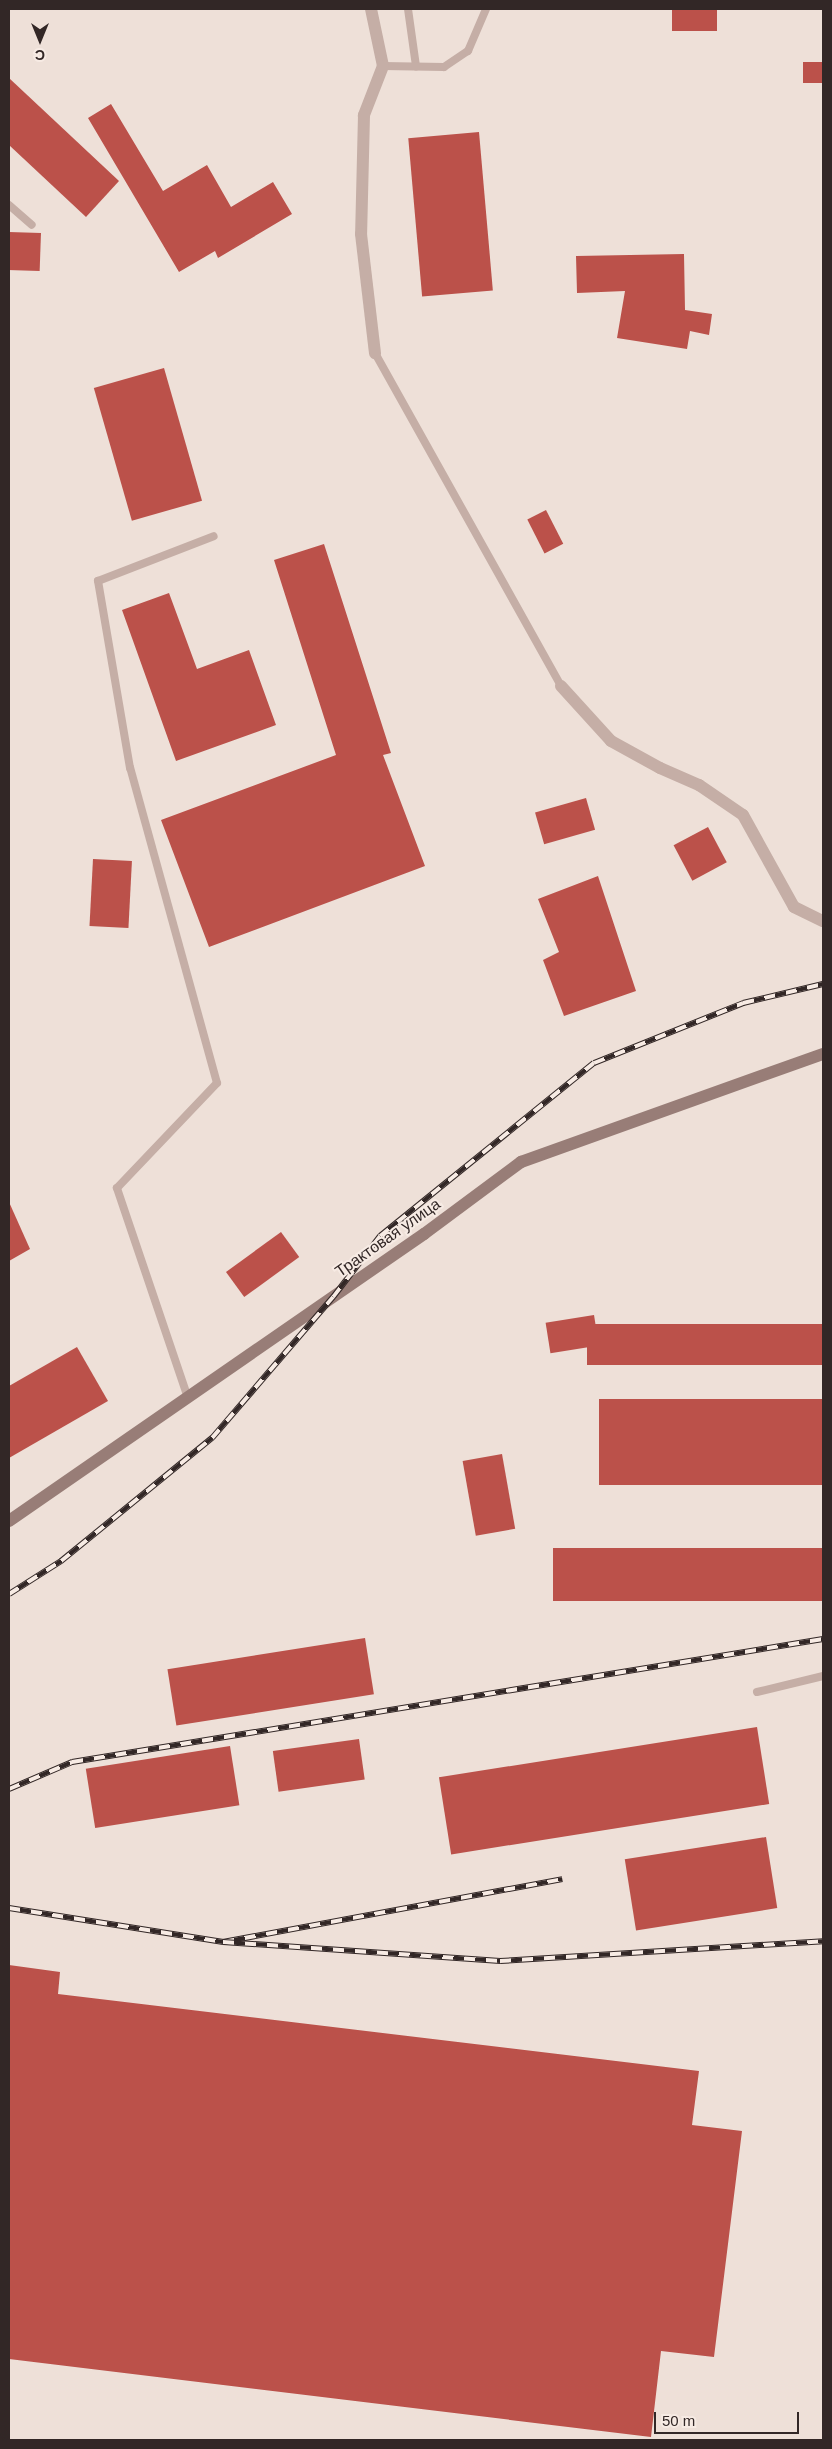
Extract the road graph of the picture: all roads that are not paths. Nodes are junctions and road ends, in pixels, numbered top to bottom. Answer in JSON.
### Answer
{"nodes":[{"id":1,"x":372,"y":9,"type":"edge"},
{"id":2,"x":408,"y":9,"type":"edge"},
{"id":3,"x":486,"y":9,"type":"edge"},
{"id":4,"x":383,"y":66,"type":"junction"},
{"id":5,"x":416,"y":66,"type":"junction"},
{"id":6,"x":9,"y":205,"type":"edge"},
{"id":7,"x":32,"y":225,"type":"dead end"},
{"id":8,"x":374,"y":353,"type":"joint"},
{"id":9,"x":214,"y":536,"type":"dead end"},
{"id":10,"x":562,"y":686,"type":"joint"},
{"id":11,"x":823,"y":921,"type":"edge"},
{"id":12,"x":823,"y":1054,"type":"edge"},
{"id":13,"x":188,"y":1398,"type":"junction"},
{"id":14,"x":9,"y":1521,"type":"edge"},
{"id":15,"x":823,"y":1676,"type":"edge"},
{"id":16,"x":757,"y":1692,"type":"dead end"}],
"edges":[{"from":1,"to":4,"type":"street"},
{"from":2,"to":5,"type":"lane"},
{"from":3,"to":5,"type":"lane"},
{"from":4,"to":5,"type":"lane"},
{"from":4,"to":8,"type":"street"},
{"from":6,"to":7,"type":"lane"},
{"from":8,"to":10,"type":"lane"},
{"from":9,"to":13,"type":"lane"},
{"from":10,"to":11,"type":"street"},
{"from":12,"to":13,"type":"main road","name":"Трактовая улица"},
{"from":13,"to":14,"type":"main road","name":"Трактовая улица"},
{"from":15,"to":16,"type":"lane"}]}
